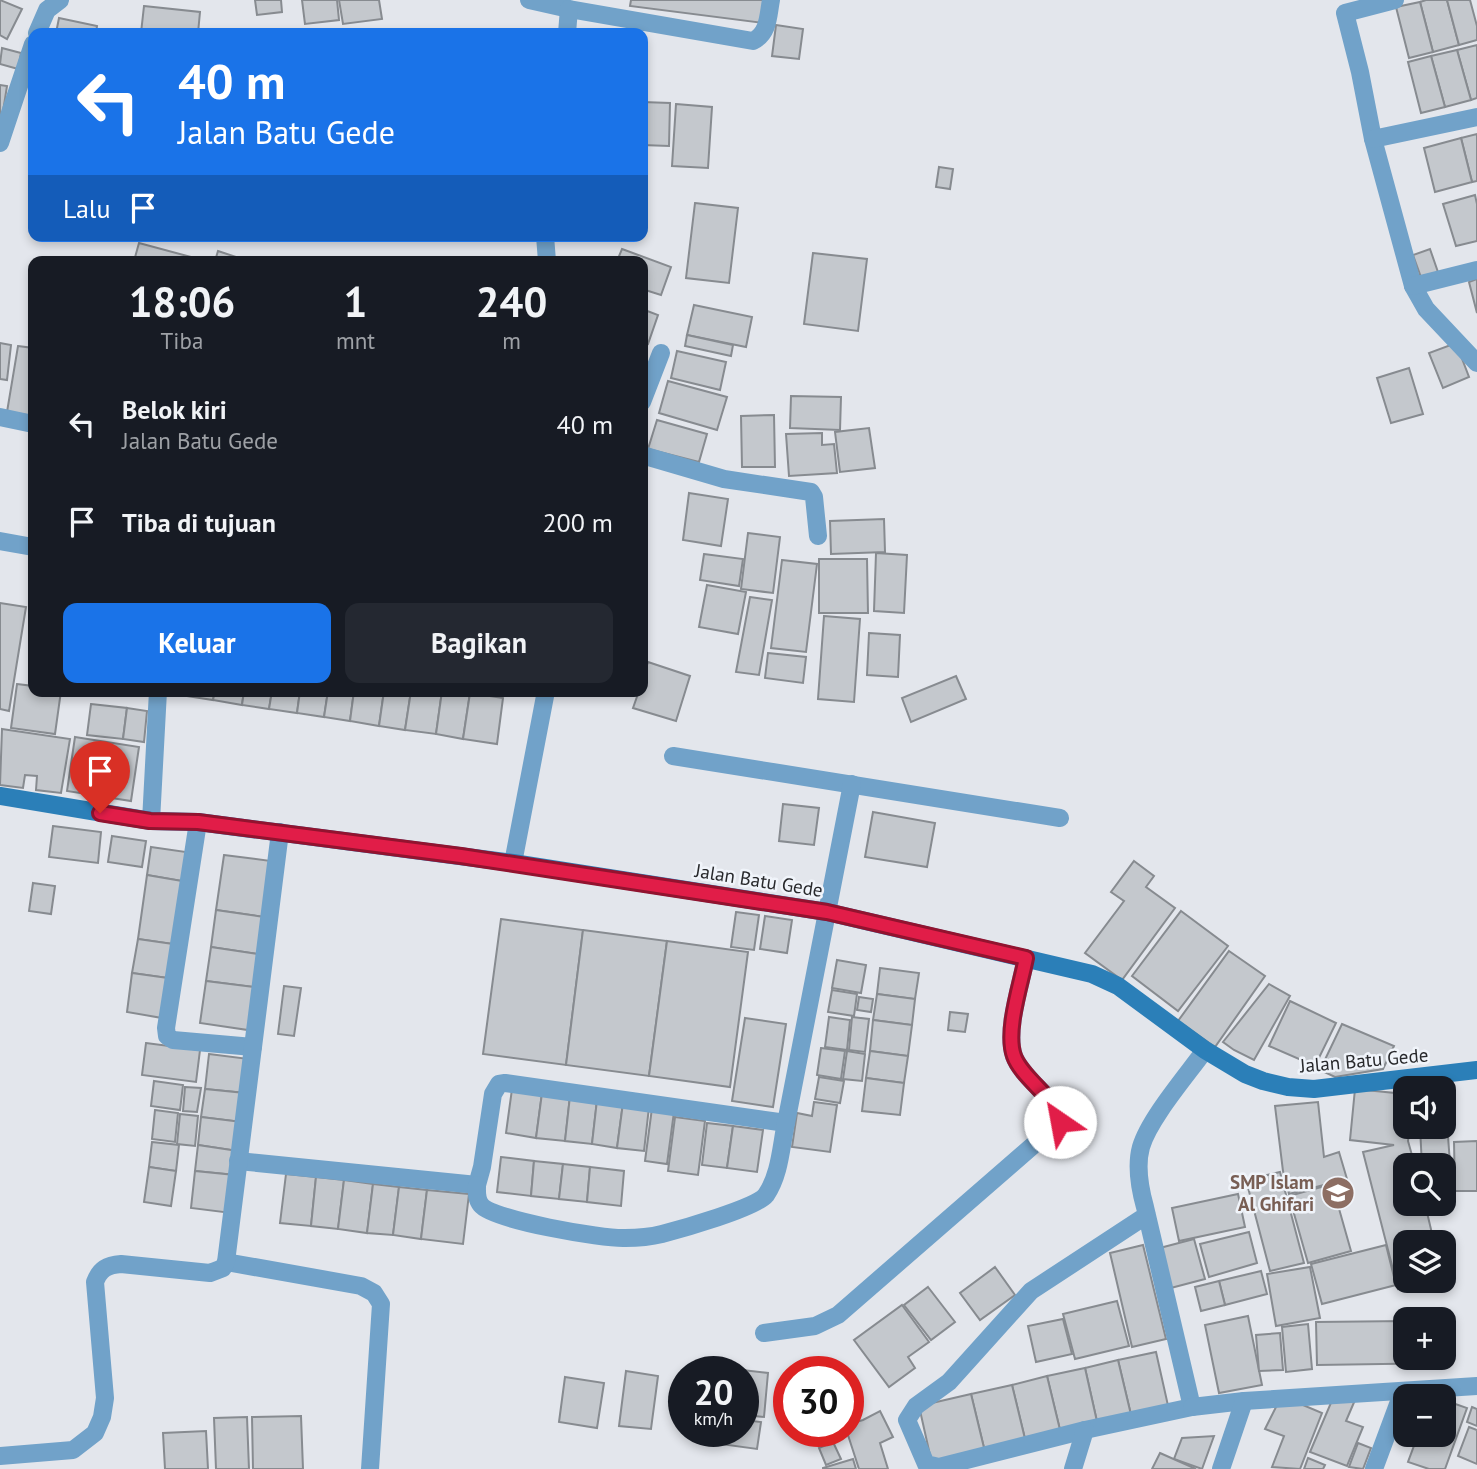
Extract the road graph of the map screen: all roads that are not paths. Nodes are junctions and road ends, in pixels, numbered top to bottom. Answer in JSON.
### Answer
{"nodes":[{"id":1,"x":59,"y":0,"type":"edge"},
{"id":2,"x":529,"y":0,"type":"edge"},
{"id":3,"x":771,"y":0,"type":"edge"},
{"id":4,"x":1395,"y":0,"type":"edge"},
{"id":5,"x":569,"y":9,"type":"junction"},
{"id":6,"x":621,"y":9,"type":"edge"},
{"id":7,"x":39,"y":28,"type":"edge"},
{"id":8,"x":567,"y":28,"type":"edge"},
{"id":9,"x":28,"y":59,"type":"edge"},
{"id":10,"x":1477,"y":117,"type":"edge"},
{"id":11,"x":1373,"y":139,"type":"junction"},
{"id":12,"x":0,"y":143,"type":"edge"},
{"id":13,"x":1477,"y":270,"type":"edge"},
{"id":14,"x":1413,"y":286,"type":"junction"},
{"id":15,"x":661,"y":353,"type":"dead end"},
{"id":16,"x":1477,"y":363,"type":"edge"},
{"id":17,"x":648,"y":387,"type":"edge"},
{"id":18,"x":0,"y":417,"type":"edge"},
{"id":19,"x":28,"y":423,"type":"edge"},
{"id":20,"x":648,"y":457,"type":"edge"},
{"id":21,"x":818,"y":536,"type":"dead end"},
{"id":22,"x":0,"y":541,"type":"edge"},
{"id":23,"x":28,"y":546,"type":"edge"},
{"id":24,"x":158,"y":697,"type":"edge"},
{"id":25,"x":543,"y":697,"type":"edge"},
{"id":26,"x":673,"y":756,"type":"dead end"},
{"id":27,"x":852,"y":784,"type":"junction"},
{"id":28,"x":0,"y":796,"type":"edge"},
{"id":29,"x":1060,"y":818,"type":"dead end"},
{"id":30,"x":150,"y":821,"type":"junction"},
{"id":31,"x":198,"y":822,"type":"junction"},
{"id":32,"x":280,"y":832,"type":"junction"},
{"id":33,"x":513,"y":863,"type":"junction"},
{"id":34,"x":827,"y":912,"type":"junction"},
{"id":35,"x":1026,"y":958,"type":"junction"},
{"id":36,"x":253,"y":1047,"type":"junction"},
{"id":37,"x":1205,"y":1051,"type":"junction"},
{"id":38,"x":1477,"y":1070,"type":"edge"},
{"id":39,"x":786,"y":1123,"type":"junction"},
{"id":40,"x":239,"y":1161,"type":"junction"},
{"id":41,"x":477,"y":1185,"type":"junction"},
{"id":42,"x":1146,"y":1215,"type":"junction"},
{"id":43,"x":226,"y":1262,"type":"junction"},
{"id":44,"x":764,"y":1333,"type":"dead end"},
{"id":45,"x":1477,"y":1386,"type":"edge"},
{"id":46,"x":1456,"y":1387,"type":"edge"},
{"id":47,"x":1393,"y":1392,"type":"edge"},
{"id":48,"x":1244,"y":1401,"type":"junction"},
{"id":49,"x":1192,"y":1407,"type":"junction"},
{"id":50,"x":1393,"y":1418,"type":"edge"},
{"id":51,"x":1085,"y":1430,"type":"junction"},
{"id":52,"x":1,"y":1449,"type":"edge"},
{"id":53,"x":370,"y":1469,"type":"edge"},
{"id":54,"x":1073,"y":1469,"type":"edge"},
{"id":55,"x":1221,"y":1469,"type":"edge"},
{"id":56,"x":1374,"y":1469,"type":"edge"}],
"edges":[{"from":1,"to":7,"type":"street"},
{"from":2,"to":5,"type":"street"},
{"from":3,"to":6,"type":"street"},
{"from":4,"to":11,"type":"street"},
{"from":5,"to":6,"type":"street"},
{"from":5,"to":8,"type":"street"},
{"from":9,"to":12,"type":"street"},
{"from":10,"to":11,"type":"street"},
{"from":11,"to":14,"type":"street"},
{"from":13,"to":14,"type":"street"},
{"from":14,"to":16,"type":"street"},
{"from":15,"to":17,"type":"street"},
{"from":18,"to":19,"type":"street"},
{"from":20,"to":21,"type":"street"},
{"from":22,"to":23,"type":"street"},
{"from":24,"to":30,"type":"street"},
{"from":25,"to":33,"type":"street"},
{"from":26,"to":27,"type":"street"},
{"from":27,"to":29,"type":"street"},
{"from":27,"to":34,"type":"street"},
{"from":28,"to":30,"type":"street","name":"Jalan Batu Gede"},
{"from":30,"to":31,"type":"street","name":"Jalan Batu Gede"},
{"from":31,"to":32,"type":"street","name":"Jalan Batu Gede"},
{"from":31,"to":36,"type":"street"},
{"from":32,"to":33,"type":"street","name":"Jalan Batu Gede"},
{"from":32,"to":36,"type":"street"},
{"from":33,"to":34,"type":"street","name":"Jalan Batu Gede"},
{"from":34,"to":35,"type":"street","name":"Jalan Batu Gede"},
{"from":34,"to":39,"type":"street"},
{"from":35,"to":37,"type":"street","name":"Jalan Batu Gede"},
{"from":35,"to":44,"type":"street"},
{"from":36,"to":40,"type":"street"},
{"from":37,"to":38,"type":"street","name":"Jalan Batu Gede"},
{"from":37,"to":42,"type":"street"},
{"from":39,"to":41,"type":"street"},
{"from":39,"to":41,"type":"street"},
{"from":40,"to":41,"type":"street"},
{"from":40,"to":43,"type":"street"},
{"from":42,"to":49,"type":"street"},
{"from":42,"to":51,"type":"street"},
{"from":43,"to":52,"type":"street"},
{"from":43,"to":53,"type":"street"},
{"from":45,"to":46,"type":"street"},
{"from":47,"to":48,"type":"street"},
{"from":48,"to":49,"type":"street"},
{"from":48,"to":55,"type":"street"},
{"from":49,"to":51,"type":"street"},
{"from":50,"to":56,"type":"street"},
{"from":51,"to":54,"type":"street"}]}
